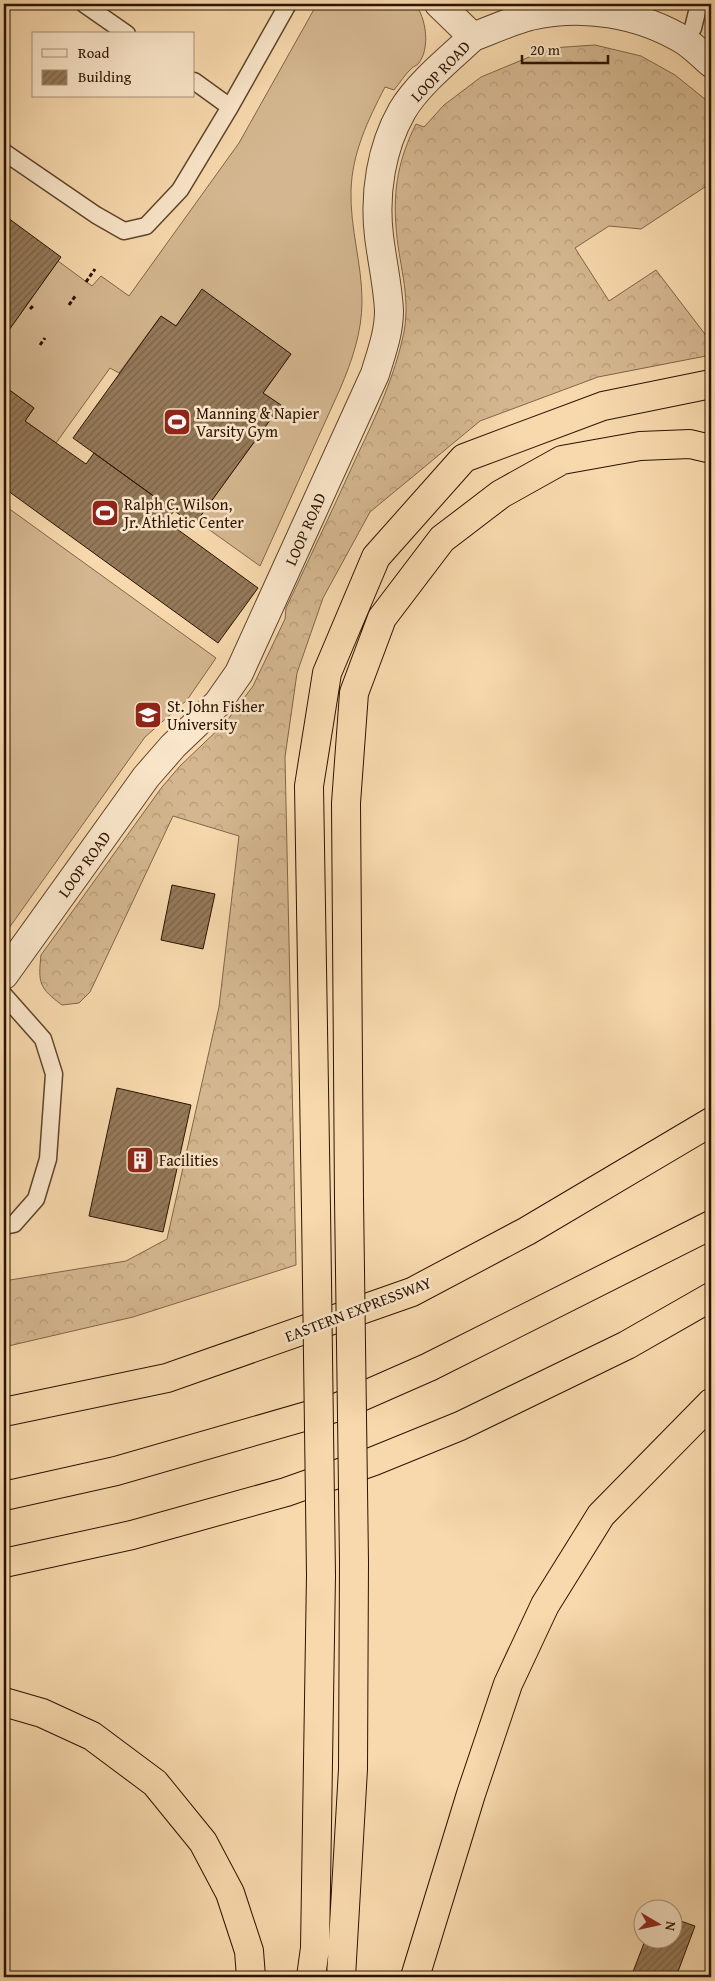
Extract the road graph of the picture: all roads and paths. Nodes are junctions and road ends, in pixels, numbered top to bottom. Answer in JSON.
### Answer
{"nodes":[{"id":1,"x":84,"y":4,"type":"edge"},
{"id":2,"x":288,"y":4,"type":"edge"},
{"id":3,"x":439,"y":4,"type":"edge"},
{"id":4,"x":699,"y":4,"type":"edge"},
{"id":5,"x":124,"y":32,"type":"edge"},
{"id":6,"x":473,"y":37,"type":"junction"},
{"id":7,"x":686,"y":41,"type":"junction"},
{"id":8,"x":711,"y":63,"type":"edge"},
{"id":9,"x":195,"y":82,"type":"edge"},
{"id":10,"x":230,"y":107,"type":"junction"},
{"id":11,"x":4,"y":152,"type":"edge"},
{"id":12,"x":95,"y":269,"type":"dead end"},
{"id":13,"x":86,"y":282,"type":"dead end"},
{"id":14,"x":76,"y":295,"type":"dead end"},
{"id":15,"x":34,"y":305,"type":"dead end"},
{"id":16,"x":69,"y":305,"type":"dead end"},
{"id":17,"x":30,"y":309,"type":"dead end"},
{"id":18,"x":45,"y":338,"type":"dead end"},
{"id":19,"x":40,"y":345,"type":"dead end"},
{"id":20,"x":711,"y":384,"type":"edge"},
{"id":21,"x":711,"y":449,"type":"edge"},
{"id":22,"x":4,"y":975,"type":"edge"},
{"id":23,"x":4,"y":995,"type":"edge"},
{"id":24,"x":711,"y":1122,"type":"edge"},
{"id":25,"x":711,"y":1225,"type":"edge"},
{"id":26,"x":4,"y":1226,"type":"edge"},
{"id":27,"x":711,"y":1297,"type":"edge"},
{"id":28,"x":711,"y":1403,"type":"edge"},
{"id":29,"x":4,"y":1412,"type":"edge"},
{"id":30,"x":4,"y":1496,"type":"edge"},
{"id":31,"x":4,"y":1564,"type":"edge"},
{"id":32,"x":4,"y":1702,"type":"edge"},
{"id":33,"x":251,"y":1977,"type":"edge"},
{"id":34,"x":311,"y":1977,"type":"edge"},
{"id":35,"x":340,"y":1977,"type":"edge"},
{"id":36,"x":415,"y":1977,"type":"edge"}],
"edges":[{"from":1,"to":5,"type":"lane"},
{"from":2,"to":10,"type":"lane"},
{"from":3,"to":6,"type":"street"},
{"from":4,"to":7,"type":"lane"},
{"from":6,"to":7,"type":"street"},
{"from":6,"to":22,"type":"street","name":"LOOP ROAD"},
{"from":7,"to":8,"type":"street"},
{"from":9,"to":10,"type":"lane"},
{"from":10,"to":11,"type":"lane"},
{"from":12,"to":13,"type":"path"},
{"from":14,"to":16,"type":"path"},
{"from":15,"to":17,"type":"path"},
{"from":18,"to":19,"type":"path"},
{"from":20,"to":34,"type":"highway","bridge":true},
{"from":21,"to":35,"type":"highway","bridge":true},
{"from":23,"to":26,"type":"lane"},
{"from":24,"to":29,"type":"highway","name":"EASTERN EXPRESSWAY"},
{"from":25,"to":30,"type":"highway"},
{"from":27,"to":31,"type":"highway"},
{"from":28,"to":36,"type":"highway"},
{"from":32,"to":33,"type":"highway"}]}
